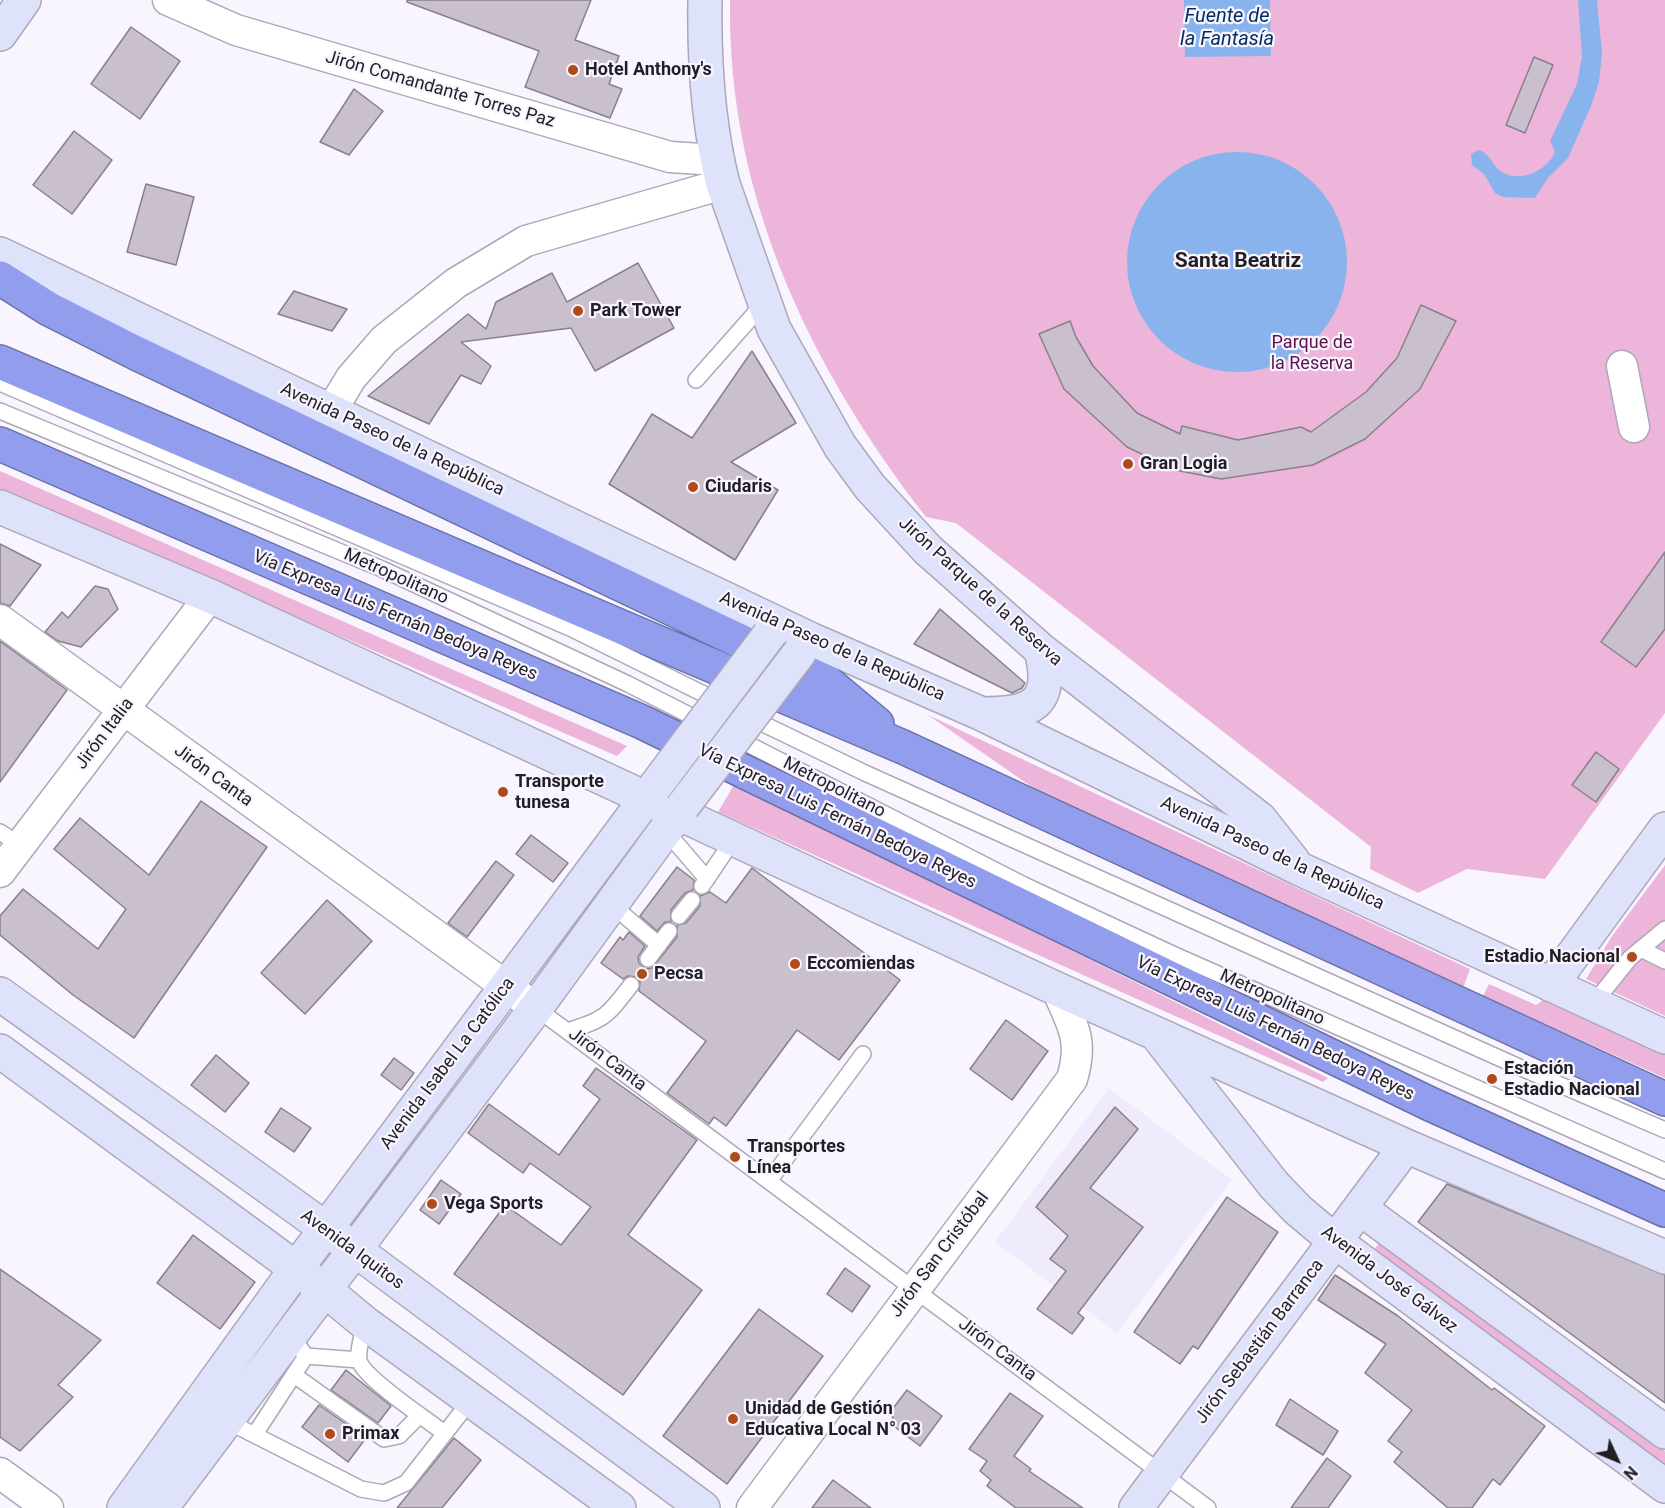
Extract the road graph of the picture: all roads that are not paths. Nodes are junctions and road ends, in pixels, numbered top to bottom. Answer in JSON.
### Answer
{"nodes":[{"id":1,"x":24,"y":0,"type":"edge"},
{"id":2,"x":168,"y":0,"type":"edge"},
{"id":3,"x":705,"y":0,"type":"edge"},
{"id":4,"x":0,"y":34,"type":"edge"},
{"id":5,"x":720,"y":172,"type":"junction"},
{"id":6,"x":0,"y":254,"type":"edge"},
{"id":7,"x":0,"y":278,"type":"edge"},
{"id":8,"x":764,"y":303,"type":"junction"},
{"id":9,"x":0,"y":362,"type":"edge"},
{"id":10,"x":1622,"y":366,"type":"dead end"},
{"id":11,"x":696,"y":380,"type":"dead end"},
{"id":12,"x":0,"y":383,"type":"edge"},
{"id":13,"x":0,"y":411,"type":"edge"},
{"id":14,"x":331,"y":411,"type":"junction"},
{"id":15,"x":1634,"y":427,"type":"dead end"},
{"id":16,"x":0,"y":444,"type":"edge"},
{"id":17,"x":0,"y":507,"type":"edge"},
{"id":18,"x":210,"y":596,"type":"junction"},
{"id":19,"x":0,"y":620,"type":"edge"},
{"id":20,"x":773,"y":629,"type":"junction"},
{"id":21,"x":805,"y":646,"type":"junction"},
{"id":22,"x":1041,"y":650,"type":"junction"},
{"id":23,"x":122,"y":711,"type":"junction"},
{"id":24,"x":982,"y":714,"type":"junction"},
{"id":25,"x":903,"y":747,"type":"junction"},
{"id":26,"x":649,"y":793,"type":"junction"},
{"id":27,"x":675,"y":817,"type":"junction"},
{"id":28,"x":1665,"y":829,"type":"edge"},
{"id":29,"x":10,"y":839,"type":"edge"},
{"id":30,"x":733,"y":840,"type":"junction"},
{"id":31,"x":1300,"y":869,"type":"junction"},
{"id":32,"x":0,"y":872,"type":"edge"},
{"id":33,"x":692,"y":900,"type":"dead end"},
{"id":34,"x":612,"y":905,"type":"junction"},
{"id":35,"x":679,"y":916,"type":"dead end"},
{"id":36,"x":1665,"y":929,"type":"edge"},
{"id":37,"x":669,"y":931,"type":"dead end"},
{"id":38,"x":659,"y":945,"type":"junction"},
{"id":39,"x":1641,"y":949,"type":"junction"},
{"id":40,"x":648,"y":959,"type":"dead end"},
{"id":41,"x":1665,"y":961,"type":"edge"},
{"id":42,"x":631,"y":985,"type":"dead end"},
{"id":43,"x":1551,"y":985,"type":"junction"},
{"id":44,"x":506,"y":986,"type":"junction"},
{"id":45,"x":1057,"y":989,"type":"junction"},
{"id":46,"x":0,"y":994,"type":"edge"},
{"id":47,"x":1593,"y":1004,"type":"junction"},
{"id":48,"x":536,"y":1008,"type":"junction"},
{"id":49,"x":567,"y":1031,"type":"junction"},
{"id":50,"x":1154,"y":1031,"type":"junction"},
{"id":51,"x":1665,"y":1037,"type":"edge"},
{"id":52,"x":0,"y":1051,"type":"edge"},
{"id":53,"x":863,"y":1054,"type":"dead end"},
{"id":54,"x":1665,"y":1099,"type":"edge"},
{"id":55,"x":1665,"y":1130,"type":"edge"},
{"id":56,"x":1406,"y":1146,"type":"junction"},
{"id":57,"x":1665,"y":1171,"type":"edge"},
{"id":58,"x":769,"y":1181,"type":"junction"},
{"id":59,"x":1360,"y":1209,"type":"junction"},
{"id":60,"x":1665,"y":1210,"type":"edge"},
{"id":61,"x":325,"y":1230,"type":"junction"},
{"id":62,"x":1336,"y":1242,"type":"junction"},
{"id":63,"x":354,"y":1250,"type":"junction"},
{"id":64,"x":1665,"y":1257,"type":"edge"},
{"id":65,"x":296,"y":1269,"type":"junction"},
{"id":66,"x":324,"y":1290,"type":"junction"},
{"id":67,"x":915,"y":1290,"type":"junction"},
{"id":68,"x":364,"y":1323,"type":"junction"},
{"id":69,"x":298,"y":1346,"type":"junction"},
{"id":70,"x":359,"y":1360,"type":"junction"},
{"id":71,"x":294,"y":1375,"type":"junction"},
{"id":72,"x":471,"y":1400,"type":"junction"},
{"id":73,"x":420,"y":1415,"type":"junction"},
{"id":74,"x":241,"y":1427,"type":"junction"},
{"id":75,"x":1665,"y":1432,"type":"edge"},
{"id":76,"x":444,"y":1433,"type":"junction"},
{"id":77,"x":0,"y":1473,"type":"edge"},
{"id":78,"x":1162,"y":1473,"type":"junction"},
{"id":79,"x":1665,"y":1486,"type":"edge"},
{"id":80,"x":48,"y":1508,"type":"edge"},
{"id":81,"x":124,"y":1508,"type":"edge"},
{"id":82,"x":161,"y":1508,"type":"edge"},
{"id":83,"x":619,"y":1508,"type":"edge"},
{"id":84,"x":703,"y":1508,"type":"edge"},
{"id":85,"x":752,"y":1508,"type":"edge"},
{"id":86,"x":1136,"y":1508,"type":"edge"},
{"id":87,"x":1208,"y":1508,"type":"edge"}],
"edges":[{"from":1,"to":4,"type":"main road"},
{"from":2,"to":5,"type":"street","name":"Jirón Comandante Torres Paz"},
{"from":3,"to":5,"type":"main road","name":"Jirón Parque de la Reserva"},
{"from":5,"to":8,"type":"main road","name":"Jirón Parque de la Reserva"},
{"from":5,"to":14,"type":"street"},
{"from":6,"to":14,"type":"main road","name":"Avenida Paseo de la República"},
{"from":7,"to":25,"type":"highway"},
{"from":8,"to":11,"type":"lane"},
{"from":8,"to":22,"type":"main road","name":"Jirón Parque de la Reserva"},
{"from":9,"to":25,"type":"highway"},
{"from":10,"to":15,"type":"street"},
{"from":12,"to":55,"type":"lane","name":"Metropolitano"},
{"from":13,"to":57,"type":"lane","name":"Metropolitano"},
{"from":14,"to":20,"type":"main road","name":"Avenida Paseo de la República"},
{"from":16,"to":60,"type":"highway","name":"Vía Expresa Luis Fernán Bedoya Reyes"},
{"from":17,"to":18,"type":"main road"},
{"from":18,"to":23,"type":"street","name":"Jirón Italia"},
{"from":18,"to":26,"type":"main road"},
{"from":19,"to":23,"type":"street","name":"Jirón Canta"},
{"from":20,"to":21,"type":"main road","name":"Avenida Paseo de la República"},
{"from":20,"to":26,"type":"main road","name":"Avenida Isabel La Católica","bridge":true},
{"from":21,"to":24,"type":"main road","name":"Avenida Paseo de la República"},
{"from":21,"to":27,"type":"main road","name":"Avenida Isabel La Católica","bridge":true},
{"from":22,"to":24,"type":"main road"},
{"from":22,"to":31,"type":"main road","name":"Jirón Parque de la Reserva"},
{"from":23,"to":29,"type":"street","name":"Jirón Italia"},
{"from":23,"to":44,"type":"street","name":"Jirón Canta"},
{"from":24,"to":31,"type":"main road","name":"Avenida Paseo de la República"},
{"from":25,"to":54,"type":"highway"},
{"from":26,"to":27,"type":"main road"},
{"from":26,"to":44,"type":"main road","name":"Avenida Isabel La Católica"},
{"from":27,"to":30,"type":"main road"},
{"from":27,"to":30,"type":"lane"},
{"from":27,"to":34,"type":"main road","name":"Avenida Isabel La Católica"},
{"from":28,"to":43,"type":"main road"},
{"from":29,"to":32,"type":"street","name":"Jirón Italia"},
{"from":30,"to":45,"type":"main road"},
{"from":31,"to":43,"type":"main road","name":"Avenida Paseo de la República"},
{"from":33,"to":35,"type":"lane"},
{"from":34,"to":38,"type":"lane"},
{"from":34,"to":48,"type":"main road","name":"Avenida Isabel La Católica"},
{"from":36,"to":39,"type":"lane"},
{"from":37,"to":38,"type":"lane"},
{"from":38,"to":40,"type":"lane"},
{"from":39,"to":41,"type":"lane"},
{"from":39,"to":47,"type":"lane"},
{"from":42,"to":49,"type":"lane"},
{"from":43,"to":47,"type":"main road","name":"Avenida Paseo de la República"},
{"from":44,"to":48,"type":"street","name":"Jirón Canta"},
{"from":44,"to":61,"type":"main road","name":"Avenida Isabel La Católica"},
{"from":45,"to":50,"type":"main road"},
{"from":45,"to":67,"type":"street","name":"Jirón San Cristóbal"},
{"from":46,"to":61,"type":"main road","name":"Avenida Iquitos"},
{"from":47,"to":51,"type":"main road","name":"Avenida Paseo de la República"},
{"from":48,"to":49,"type":"lane","name":"Jirón Canta"},
{"from":48,"to":63,"type":"main road","name":"Avenida Isabel La Católica"},
{"from":49,"to":58,"type":"lane","name":"Jirón Canta"},
{"from":50,"to":56,"type":"main road"},
{"from":50,"to":62,"type":"main road","name":"Avenida José Gálvez"},
{"from":52,"to":65,"type":"main road"},
{"from":53,"to":58,"type":"lane"},
{"from":56,"to":59,"type":"main road","name":"Jirón Sebastián Barranca"},
{"from":56,"to":64,"type":"main road"},
{"from":58,"to":67,"type":"lane","name":"Jirón Canta"},
{"from":59,"to":62,"type":"main road","name":"Jirón Sebastián Barranca"},
{"from":59,"to":75,"type":"main road"},
{"from":61,"to":63,"type":"main road","name":"Avenida Iquitos"},
{"from":61,"to":65,"type":"main road","name":"Avenida Isabel La Católica"},
{"from":62,"to":78,"type":"main road","name":"Jirón Sebastián Barranca"},
{"from":62,"to":79,"type":"main road","name":"Avenida José Gálvez"},
{"from":63,"to":66,"type":"main road","name":"Avenida Isabel La Católica"},
{"from":63,"to":84,"type":"main road","name":"Avenida Iquitos"},
{"from":65,"to":66,"type":"main road"},
{"from":65,"to":81,"type":"main road","name":"Avenida Isabel La Católica"},
{"from":66,"to":68,"type":"main road"},
{"from":66,"to":69,"type":"main road","name":"Avenida Isabel La Católica"},
{"from":67,"to":78,"type":"lane","name":"Jirón Canta"},
{"from":67,"to":85,"type":"street","name":"Jirón San Cristóbal"},
{"from":68,"to":70,"type":"lane"},
{"from":68,"to":72,"type":"main road"},
{"from":69,"to":70,"type":"lane"},
{"from":69,"to":71,"type":"lane"},
{"from":69,"to":74,"type":"main road","name":"Avenida Isabel La Católica"},
{"from":70,"to":73,"type":"lane"},
{"from":71,"to":73,"type":"lane"},
{"from":71,"to":74,"type":"lane"},
{"from":72,"to":76,"type":"lane"},
{"from":72,"to":83,"type":"main road"},
{"from":73,"to":76,"type":"lane"},
{"from":74,"to":76,"type":"lane"},
{"from":74,"to":82,"type":"main road","name":"Avenida Isabel La Católica"},
{"from":77,"to":80,"type":"street"},
{"from":78,"to":86,"type":"main road","name":"Jirón Sebastián Barranca"},
{"from":78,"to":87,"type":"lane","name":"Jirón Canta"}]}
